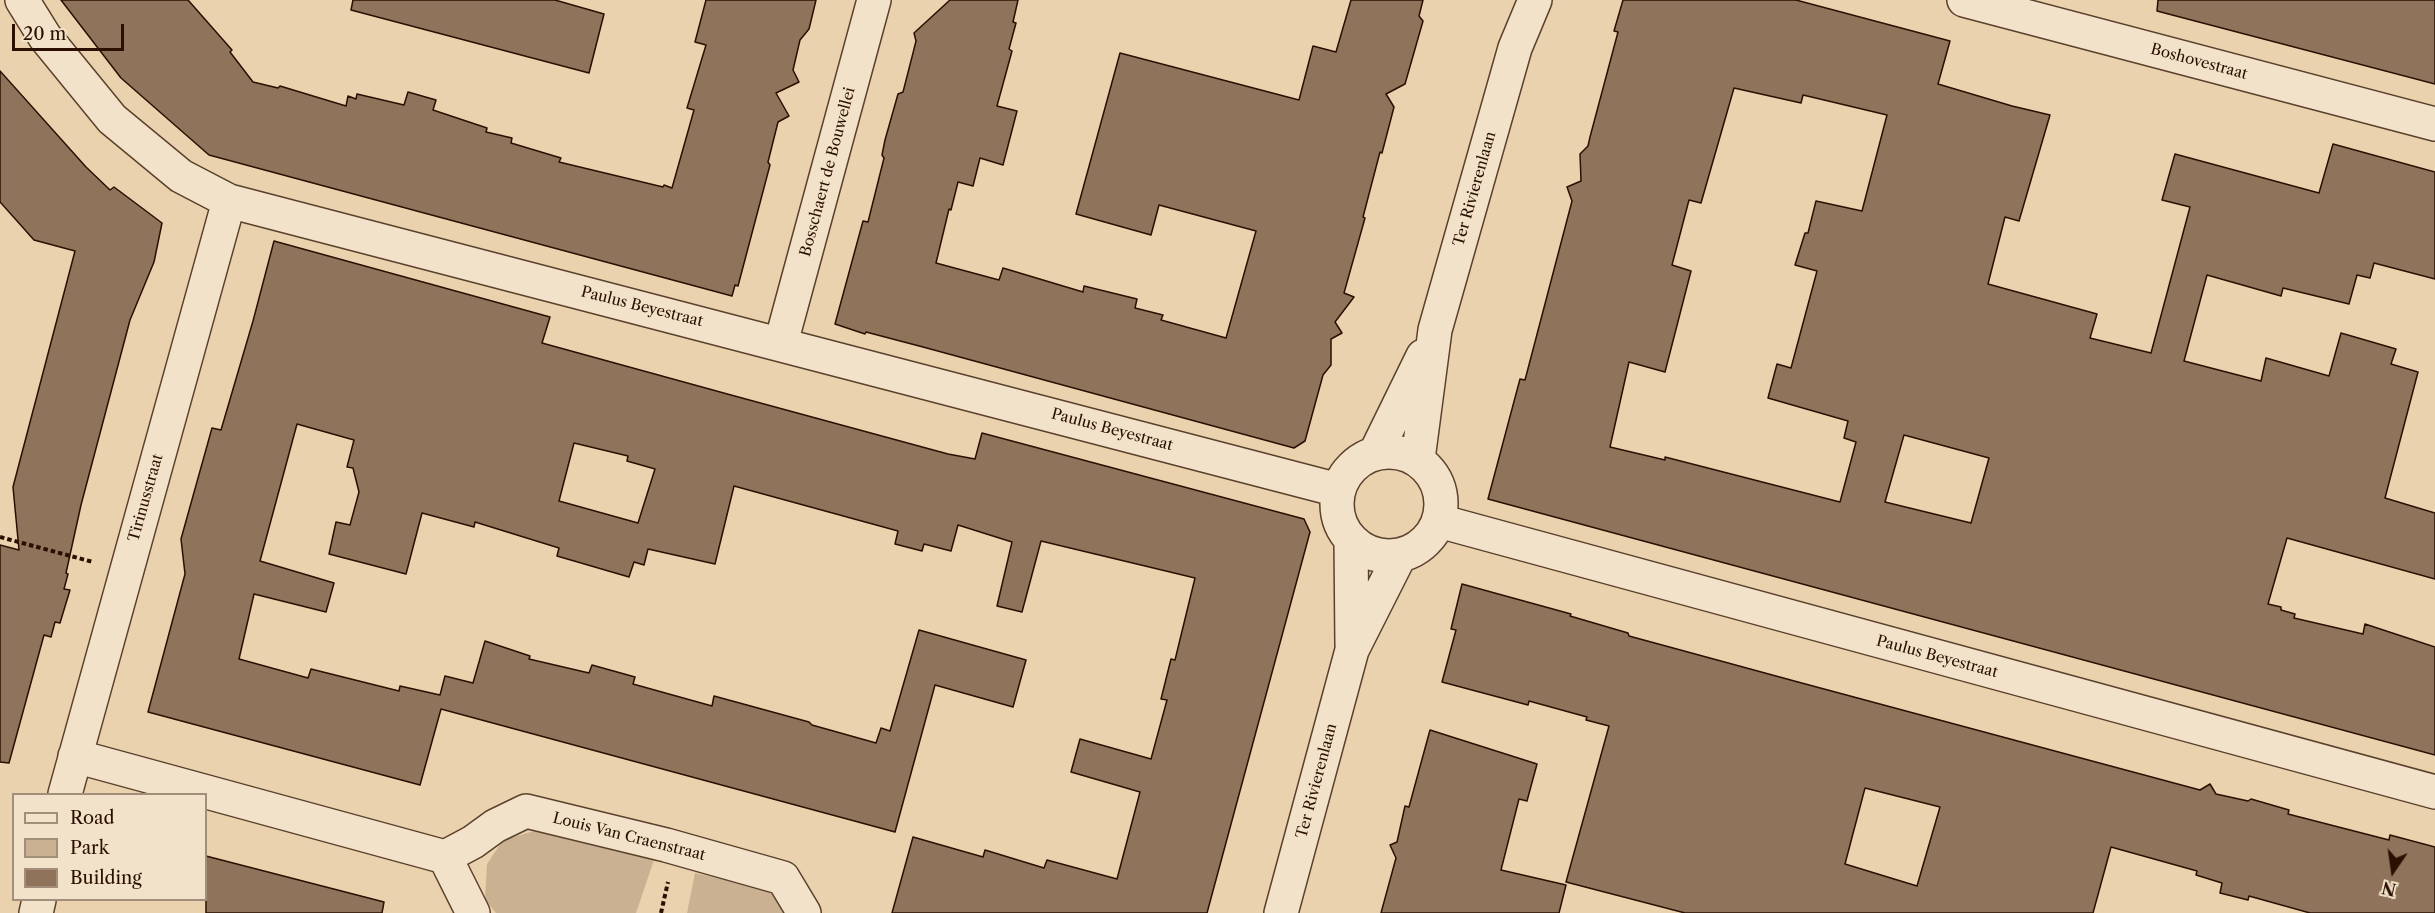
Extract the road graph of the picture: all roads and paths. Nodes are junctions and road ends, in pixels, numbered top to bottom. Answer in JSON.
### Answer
{"nodes":[{"id":1,"x":22,"y":0,"type":"edge"},
{"id":2,"x":874,"y":0,"type":"edge"},
{"id":3,"x":1514,"y":0,"type":"edge"},
{"id":4,"x":1535,"y":0,"type":"edge"},
{"id":5,"x":1964,"y":0,"type":"edge"},
{"id":6,"x":1515,"y":48,"type":"junction"},
{"id":7,"x":2435,"y":124,"type":"edge"},
{"id":8,"x":229,"y":201,"type":"junction"},
{"id":9,"x":1435,"y":330,"type":"junction"},
{"id":10,"x":781,"y":343,"type":"junction"},
{"id":11,"x":1376,"y":452,"type":"junction"},
{"id":12,"x":1418,"y":459,"type":"junction"},
{"id":13,"x":1338,"y":490,"type":"junction"},
{"id":14,"x":1439,"y":521,"type":"junction"},
{"id":15,"x":0,"y":537,"type":"edge"},
{"id":16,"x":1351,"y":540,"type":"junction"},
{"id":17,"x":1400,"y":555,"type":"junction"},
{"id":18,"x":126,"y":571,"type":"junction"},
{"id":19,"x":1352,"y":650,"type":"junction"},
{"id":20,"x":75,"y":756,"type":"junction"},
{"id":21,"x":2435,"y":792,"type":"edge"},
{"id":22,"x":66,"y":793,"type":"edge"},
{"id":23,"x":445,"y":857,"type":"junction"},
{"id":24,"x":473,"y":913,"type":"edge"},
{"id":25,"x":804,"y":913,"type":"edge"},
{"id":26,"x":1281,"y":913,"type":"edge"}],
"edges":[{"from":1,"to":8,"type":"street","name":"Paulus Beyestraat"},
{"from":2,"to":10,"type":"street","name":"Bosschaert de Bouwellei"},
{"from":3,"to":6,"type":"street","name":"Ter Rivierenlaan"},
{"from":4,"to":6,"type":"street","name":"Ter Rivierenlaan"},
{"from":5,"to":7,"type":"street","name":"Boshovestraat"},
{"from":6,"to":9,"type":"street","name":"Ter Rivierenlaan"},
{"from":8,"to":10,"type":"street","name":"Paulus Beyestraat"},
{"from":8,"to":18,"type":"street","name":"Tirinusstraat"},
{"from":9,"to":11,"type":"street","name":"Ter Rivierenlaan"},
{"from":9,"to":12,"type":"street","name":"Ter Rivierenlaan"},
{"from":10,"to":13,"type":"street","name":"Paulus Beyestraat"},
{"from":11,"to":12,"type":"street"},
{"from":11,"to":13,"type":"street"},
{"from":12,"to":14,"type":"street"},
{"from":13,"to":16,"type":"street"},
{"from":14,"to":17,"type":"street"},
{"from":14,"to":21,"type":"street","name":"Paulus Beyestraat"},
{"from":15,"to":18,"type":"path"},
{"from":16,"to":17,"type":"street"},
{"from":16,"to":19,"type":"street","name":"Ter Rivierenlaan"},
{"from":17,"to":19,"type":"street","name":"Ter Rivierenlaan"},
{"from":18,"to":20,"type":"street","name":"Tirinusstraat"},
{"from":19,"to":26,"type":"street","name":"Ter Rivierenlaan"},
{"from":20,"to":22,"type":"street","name":"Tirinusstraat"},
{"from":20,"to":23,"type":"street"},
{"from":23,"to":24,"type":"street"},
{"from":23,"to":25,"type":"street","name":"Louis Van Craenstraat"}]}
